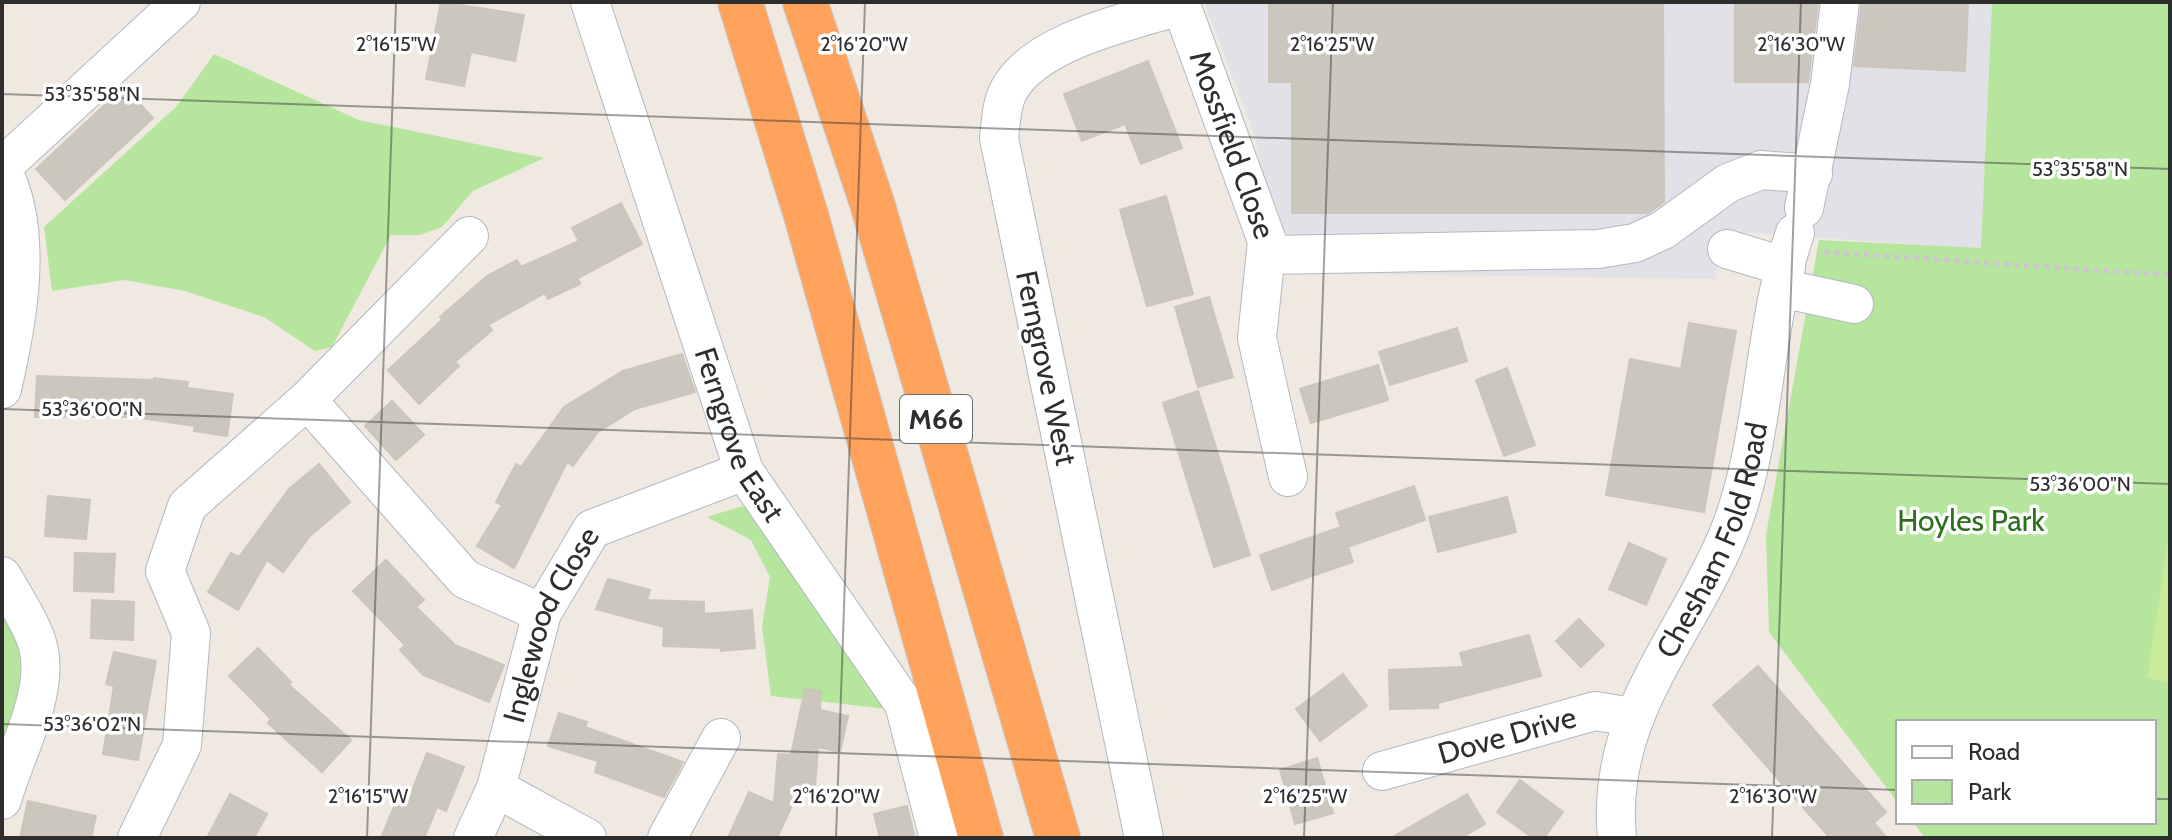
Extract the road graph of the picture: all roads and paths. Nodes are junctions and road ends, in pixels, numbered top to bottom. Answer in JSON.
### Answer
{"nodes":[{"id":1,"x":181,"y":2,"type":"edge"},
{"id":2,"x":590,"y":2,"type":"edge"},
{"id":3,"x":740,"y":2,"type":"edge"},
{"id":4,"x":805,"y":2,"type":"edge"},
{"id":5,"x":1840,"y":2,"type":"edge"},
{"id":6,"x":1181,"y":3,"type":"edge"},
{"id":7,"x":2,"y":168,"type":"edge"},
{"id":8,"x":1795,"y":235,"type":"junction"},
{"id":9,"x":469,"y":236,"type":"dead end"},
{"id":10,"x":1727,"y":249,"type":"dead end"},
{"id":11,"x":1266,"y":255,"type":"junction"},
{"id":12,"x":2170,"y":275,"type":"edge"},
{"id":13,"x":1854,"y":304,"type":"dead end"},
{"id":14,"x":2,"y":389,"type":"edge"},
{"id":15,"x":307,"y":400,"type":"junction"},
{"id":16,"x":744,"y":471,"type":"junction"},
{"id":17,"x":1288,"y":477,"type":"dead end"},
{"id":18,"x":2,"y":576,"type":"edge"},
{"id":19,"x":542,"y":613,"type":"junction"},
{"id":20,"x":1632,"y":717,"type":"junction"},
{"id":21,"x":721,"y":738,"type":"dead end"},
{"id":22,"x":1382,"y":771,"type":"dead end"},
{"id":23,"x":496,"y":788,"type":"junction"},
{"id":24,"x":2,"y":800,"type":"edge"},
{"id":25,"x":137,"y":838,"type":"edge"},
{"id":26,"x":473,"y":838,"type":"edge"},
{"id":27,"x":587,"y":838,"type":"edge"},
{"id":28,"x":667,"y":838,"type":"edge"},
{"id":29,"x":939,"y":838,"type":"edge"},
{"id":30,"x":981,"y":838,"type":"edge"},
{"id":31,"x":1058,"y":838,"type":"edge"},
{"id":32,"x":1144,"y":838,"type":"edge"},
{"id":33,"x":1617,"y":838,"type":"edge"}],
"edges":[{"from":1,"to":7,"type":"street"},
{"from":2,"to":16,"type":"street","name":"Ferngrove East"},
{"from":3,"to":30,"type":"highway","number":"M66"},
{"from":4,"to":31,"type":"highway","number":"M66"},
{"from":5,"to":8,"type":"street","name":"Chesham Fold Road"},
{"from":6,"to":11,"type":"street","name":"Mossfield Close"},
{"from":6,"to":32,"type":"street","name":"Ferngrove West"},
{"from":7,"to":14,"type":"street"},
{"from":8,"to":10,"type":"street"},
{"from":8,"to":11,"type":"street"},
{"from":8,"to":12,"type":"path"},
{"from":8,"to":13,"type":"street"},
{"from":8,"to":20,"type":"street","name":"Chesham Fold Road"},
{"from":9,"to":15,"type":"street"},
{"from":11,"to":17,"type":"street","name":"Mossfield Close"},
{"from":15,"to":19,"type":"street"},
{"from":15,"to":25,"type":"street"},
{"from":16,"to":19,"type":"street","name":"Inglewood Close"},
{"from":16,"to":29,"type":"street","name":"Ferngrove East"},
{"from":18,"to":24,"type":"street"},
{"from":19,"to":23,"type":"street","name":"Inglewood Close"},
{"from":20,"to":22,"type":"street","name":"Dove Drive"},
{"from":20,"to":33,"type":"street","name":"Chesham Fold Road"},
{"from":21,"to":28,"type":"street"},
{"from":23,"to":26,"type":"street","name":"Inglewood Close"},
{"from":23,"to":27,"type":"street"}]}
